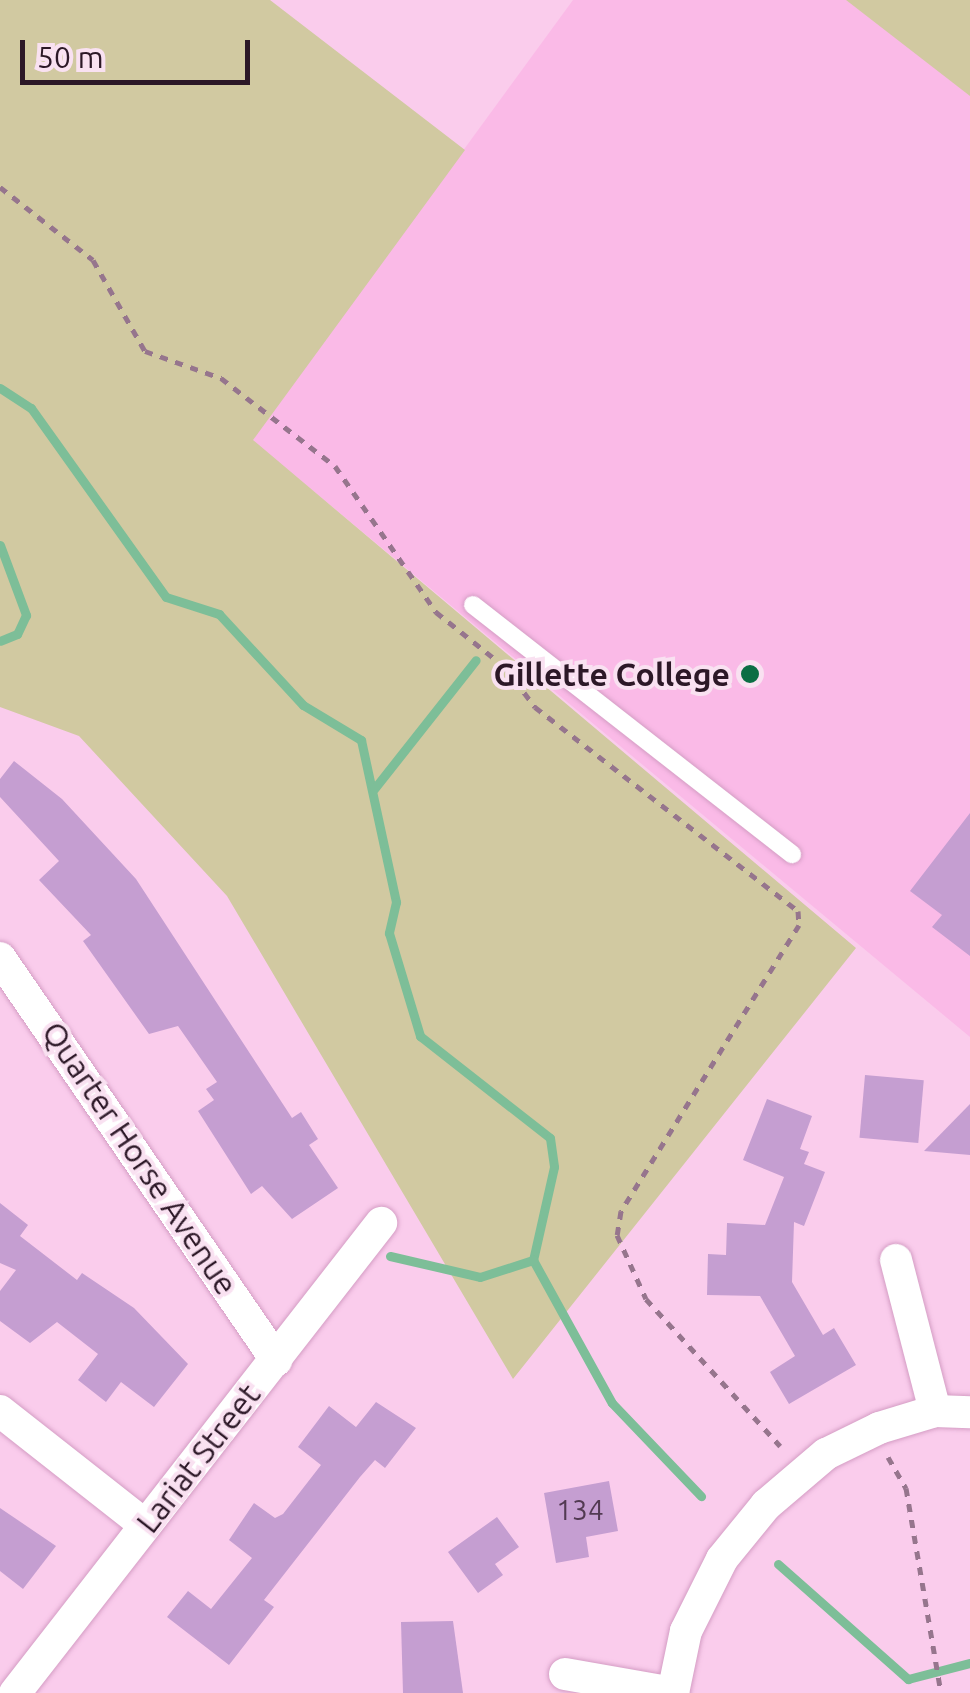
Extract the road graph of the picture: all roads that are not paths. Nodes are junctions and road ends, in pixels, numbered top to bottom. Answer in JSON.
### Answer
{"nodes":[{"id":1,"x":473,"y":605,"type":"dead end"},
{"id":2,"x":792,"y":854,"type":"dead end"},
{"id":3,"x":0,"y":958,"type":"edge"},
{"id":4,"x":381,"y":1223,"type":"dead end"},
{"id":5,"x":896,"y":1260,"type":"dead end"},
{"id":6,"x":276,"y":1360,"type":"junction"},
{"id":7,"x":0,"y":1411,"type":"edge"},
{"id":8,"x":936,"y":1412,"type":"junction"},
{"id":9,"x":970,"y":1412,"type":"edge"},
{"id":10,"x":146,"y":1525,"type":"junction"},
{"id":11,"x":565,"y":1674,"type":"dead end"},
{"id":12,"x":16,"y":1693,"type":"edge"},
{"id":13,"x":673,"y":1693,"type":"edge"}],
"edges":[{"from":1,"to":2,"type":"lane"},
{"from":3,"to":6,"type":"street","name":"Quarter Horse Avenue"},
{"from":4,"to":6,"type":"street","name":"Lariat Street"},
{"from":5,"to":8,"type":"street"},
{"from":6,"to":10,"type":"street","name":"Lariat Street"},
{"from":7,"to":10,"type":"street"},
{"from":8,"to":9,"type":"street"},
{"from":8,"to":13,"type":"street"},
{"from":10,"to":12,"type":"street","name":"Lariat Street"},
{"from":11,"to":13,"type":"street"}]}
